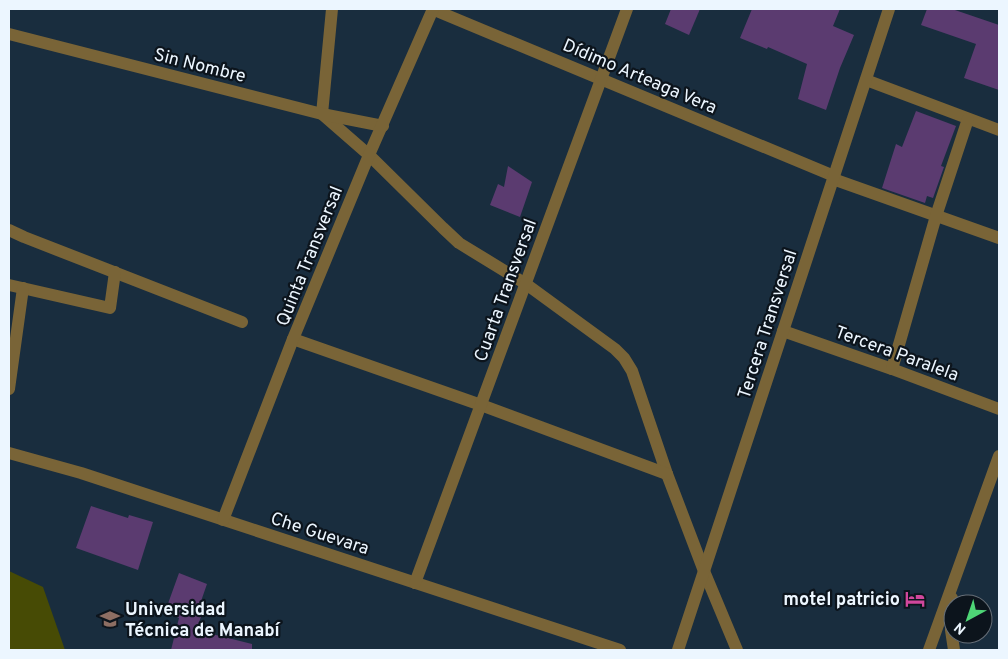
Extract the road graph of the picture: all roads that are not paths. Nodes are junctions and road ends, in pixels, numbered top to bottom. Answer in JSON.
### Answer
{"nodes":[{"id":1,"x":332,"y":9,"type":"edge"},
{"id":2,"x":432,"y":9,"type":"edge"},
{"id":3,"x":627,"y":9,"type":"edge"},
{"id":4,"x":889,"y":9,"type":"edge"},
{"id":5,"x":9,"y":34,"type":"edge"},
{"id":6,"x":601,"y":79,"type":"junction"},
{"id":7,"x":866,"y":80,"type":"junction"},
{"id":8,"x":322,"y":114,"type":"junction"},
{"id":9,"x":968,"y":119,"type":"junction"},
{"id":10,"x":383,"y":126,"type":"junction"},
{"id":11,"x":999,"y":130,"type":"edge"},
{"id":12,"x":369,"y":155,"type":"junction"},
{"id":13,"x":834,"y":178,"type":"junction"},
{"id":14,"x":936,"y":216,"type":"junction"},
{"id":15,"x":9,"y":230,"type":"edge"},
{"id":16,"x":999,"y":238,"type":"edge"},
{"id":17,"x":115,"y":272,"type":"junction"},
{"id":18,"x":526,"y":284,"type":"junction"},
{"id":19,"x":9,"y":285,"type":"edge"},
{"id":20,"x":23,"y":288,"type":"junction"},
{"id":21,"x":242,"y":322,"type":"dead end"},
{"id":22,"x":783,"y":332,"type":"junction"},
{"id":23,"x":294,"y":339,"type":"junction"},
{"id":24,"x":10,"y":364,"type":"edge"},
{"id":25,"x":892,"y":369,"type":"junction"},
{"id":26,"x":9,"y":389,"type":"edge"},
{"id":27,"x":481,"y":405,"type":"junction"},
{"id":28,"x":999,"y":409,"type":"edge"},
{"id":29,"x":9,"y":453,"type":"edge"},
{"id":30,"x":999,"y":456,"type":"edge"},
{"id":31,"x":667,"y":474,"type":"junction"},
{"id":32,"x":223,"y":520,"type":"junction"},
{"id":33,"x":704,"y":571,"type":"junction"},
{"id":34,"x":415,"y":583,"type":"junction"},
{"id":35,"x":953,"y":587,"type":"junction"},
{"id":36,"x":620,"y":650,"type":"edge"},
{"id":37,"x":678,"y":650,"type":"edge"},
{"id":38,"x":736,"y":650,"type":"edge"},
{"id":39,"x":930,"y":650,"type":"edge"},
{"id":40,"x":954,"y":650,"type":"edge"}],
"edges":[{"from":1,"to":8,"type":"street"},
{"from":2,"to":6,"type":"street","name":"Dídimo Arteaga Vera"},
{"from":2,"to":10,"type":"street","name":"Quinta Transversal"},
{"from":3,"to":6,"type":"street","name":"Cuarta Transversal"},
{"from":4,"to":7,"type":"street","name":"Tercera Transversal"},
{"from":5,"to":8,"type":"street","name":"Sin Nombre"},
{"from":6,"to":13,"type":"street","name":"Dídimo Arteaga Vera"},
{"from":6,"to":18,"type":"street","name":"Cuarta Transversal"},
{"from":7,"to":9,"type":"street"},
{"from":7,"to":13,"type":"street","name":"Tercera Transversal"},
{"from":8,"to":10,"type":"street","name":"Sin Nombre"},
{"from":8,"to":12,"type":"street"},
{"from":9,"to":11,"type":"street"},
{"from":9,"to":14,"type":"street"},
{"from":10,"to":12,"type":"street","name":"Quinta Transversal"},
{"from":12,"to":18,"type":"street"},
{"from":12,"to":23,"type":"street","name":"Quinta Transversal"},
{"from":13,"to":14,"type":"street","name":"Dídimo Arteaga Vera"},
{"from":13,"to":22,"type":"street","name":"Tercera Transversal"},
{"from":14,"to":16,"type":"street","name":"Dídimo Arteaga Vera"},
{"from":14,"to":25,"type":"street"},
{"from":15,"to":17,"type":"street"},
{"from":17,"to":20,"type":"street"},
{"from":17,"to":21,"type":"street"},
{"from":18,"to":27,"type":"street","name":"Cuarta Transversal"},
{"from":18,"to":31,"type":"street"},
{"from":19,"to":20,"type":"street"},
{"from":20,"to":24,"type":"street"},
{"from":22,"to":25,"type":"street","name":"Tercera Paralela"},
{"from":22,"to":33,"type":"street","name":"Tercera Transversal"},
{"from":23,"to":27,"type":"street"},
{"from":23,"to":32,"type":"street","name":"Quinta Transversal"},
{"from":24,"to":26,"type":"street"},
{"from":25,"to":28,"type":"street","name":"Tercera Paralela"},
{"from":27,"to":31,"type":"street"},
{"from":27,"to":34,"type":"street","name":"Cuarta Transversal"},
{"from":29,"to":32,"type":"street","name":"Che Guevara"},
{"from":30,"to":35,"type":"street"},
{"from":31,"to":33,"type":"street"},
{"from":32,"to":34,"type":"street","name":"Che Guevara"},
{"from":33,"to":37,"type":"street","name":"Tercera Transversal"},
{"from":33,"to":38,"type":"street"},
{"from":34,"to":36,"type":"street","name":"Che Guevara"},
{"from":35,"to":39,"type":"street"},
{"from":35,"to":40,"type":"street"}]}
